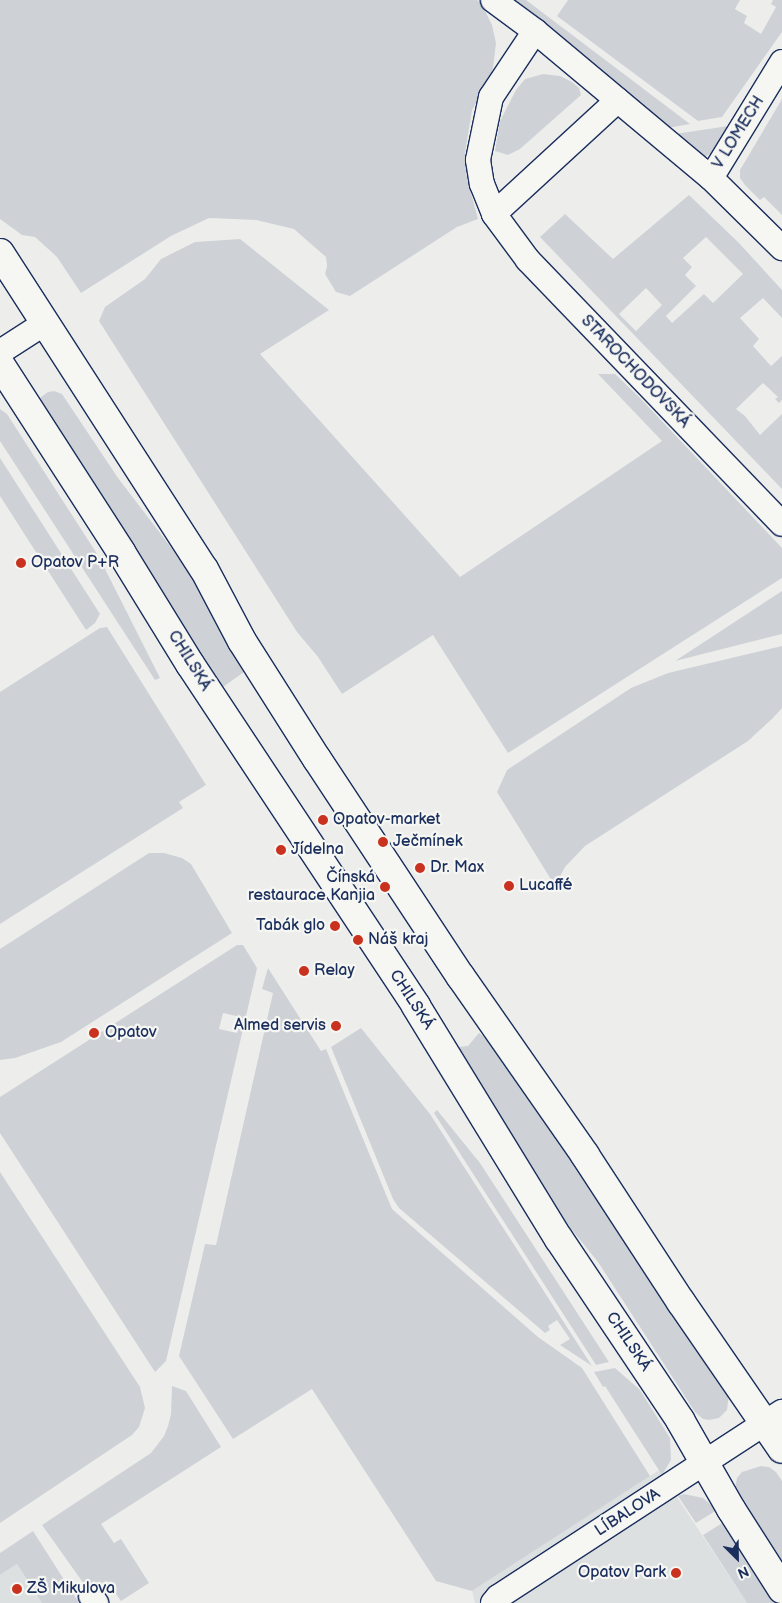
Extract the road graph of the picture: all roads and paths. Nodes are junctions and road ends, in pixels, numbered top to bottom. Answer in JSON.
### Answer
{"nodes":[{"id":1,"x":493,"y":0,"type":"edge"},
{"id":2,"x":535,"y":31,"type":"junction"},
{"id":3,"x":782,"y":62,"type":"edge"},
{"id":4,"x":618,"y":100,"type":"junction"},
{"id":5,"x":711,"y":178,"type":"junction"},
{"id":6,"x":494,"y":214,"type":"junction"},
{"id":7,"x":782,"y":248,"type":"edge"},
{"id":8,"x":0,"y":253,"type":"edge"},
{"id":9,"x":45,"y":323,"type":"junction"},
{"id":10,"x":0,"y":352,"type":"edge"},
{"id":11,"x":0,"y":364,"type":"edge"},
{"id":12,"x":782,"y":524,"type":"edge"},
{"id":13,"x":773,"y":1418,"type":"edge"},
{"id":14,"x":782,"y":1449,"type":"edge"},
{"id":15,"x":705,"y":1464,"type":"junction"},
{"id":16,"x":782,"y":1589,"type":"edge"},
{"id":17,"x":493,"y":1603,"type":"edge"}],
"edges":[{"from":1,"to":2,"type":"street"},
{"from":2,"to":4,"type":"street"},
{"from":2,"to":6,"type":"street","name":"STAROCHODOVSKÁ"},
{"from":3,"to":5,"type":"street","name":"V LOMECH"},
{"from":4,"to":5,"type":"street"},
{"from":4,"to":6,"type":"street"},
{"from":5,"to":7,"type":"street"},
{"from":6,"to":12,"type":"street","name":"STAROCHODOVSKÁ"},
{"from":8,"to":9,"type":"main road"},
{"from":9,"to":10,"type":"street"},
{"from":9,"to":13,"type":"main road"},
{"from":11,"to":15,"type":"main road","name":"CHILSKÁ"},
{"from":13,"to":14,"type":"main road"},
{"from":13,"to":15,"type":"street","name":"LÍBALOVA"},
{"from":15,"to":16,"type":"main road","name":"CHILSKÁ"},
{"from":15,"to":17,"type":"street","name":"LÍBALOVA"}]}
